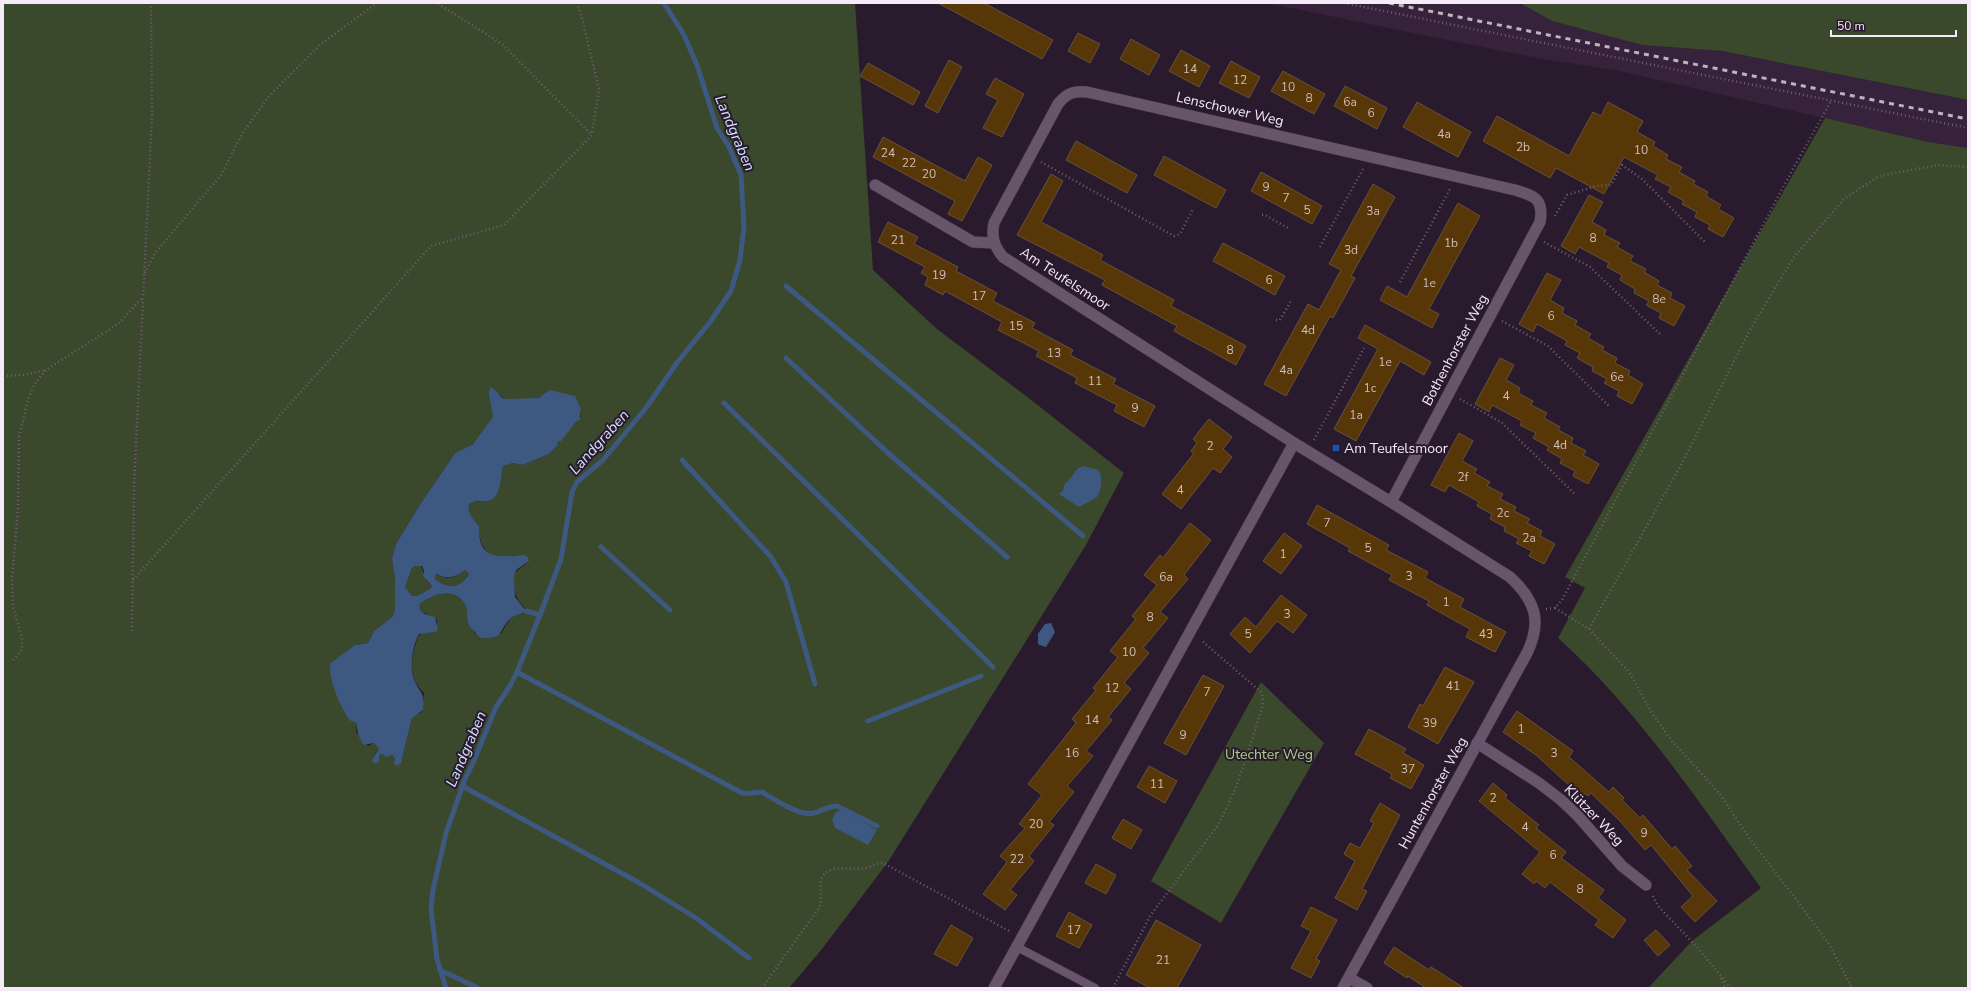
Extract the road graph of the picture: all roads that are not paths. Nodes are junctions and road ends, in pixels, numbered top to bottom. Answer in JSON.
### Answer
{"nodes":[{"id":1,"x":875,"y":185,"type":"dead end"},
{"id":2,"x":1541,"y":216,"type":"joint"},
{"id":3,"x":994,"y":243,"type":"junction"},
{"id":4,"x":1294,"y":443,"type":"junction"},
{"id":5,"x":1391,"y":502,"type":"junction"},
{"id":6,"x":1533,"y":608,"type":"joint"},
{"id":7,"x":1476,"y":744,"type":"junction"},
{"id":8,"x":1646,"y":885,"type":"road end"},
{"id":9,"x":1019,"y":943,"type":"junction"},
{"id":10,"x":1349,"y":978,"type":"junction"},
{"id":11,"x":994,"y":988,"type":"edge"},
{"id":12,"x":1095,"y":988,"type":"edge"},
{"id":13,"x":1343,"y":988,"type":"edge"},
{"id":14,"x":1367,"y":988,"type":"edge"}],
"edges":[{"from":1,"to":3,"type":"street"},
{"from":2,"to":3,"type":"street","name":"Lenschower Weg"},
{"from":2,"to":5,"type":"street","name":"Bothenhorster Weg"},
{"from":3,"to":4,"type":"street","name":"Am Teufelsmoor"},
{"from":4,"to":5,"type":"street","name":"Am Teufelsmoor"},
{"from":4,"to":9,"type":"street"},
{"from":5,"to":6,"type":"street","name":"Am Teufelsmoor"},
{"from":6,"to":7,"type":"street","name":"Huntenhorster Weg"},
{"from":7,"to":8,"type":"street","name":"Klützer Weg"},
{"from":7,"to":10,"type":"street","name":"Huntenhorster Weg"},
{"from":9,"to":11,"type":"street"},
{"from":9,"to":12,"type":"lane"},
{"from":10,"to":13,"type":"street","name":"Huntenhorster Weg"},
{"from":10,"to":14,"type":"street"}]}
